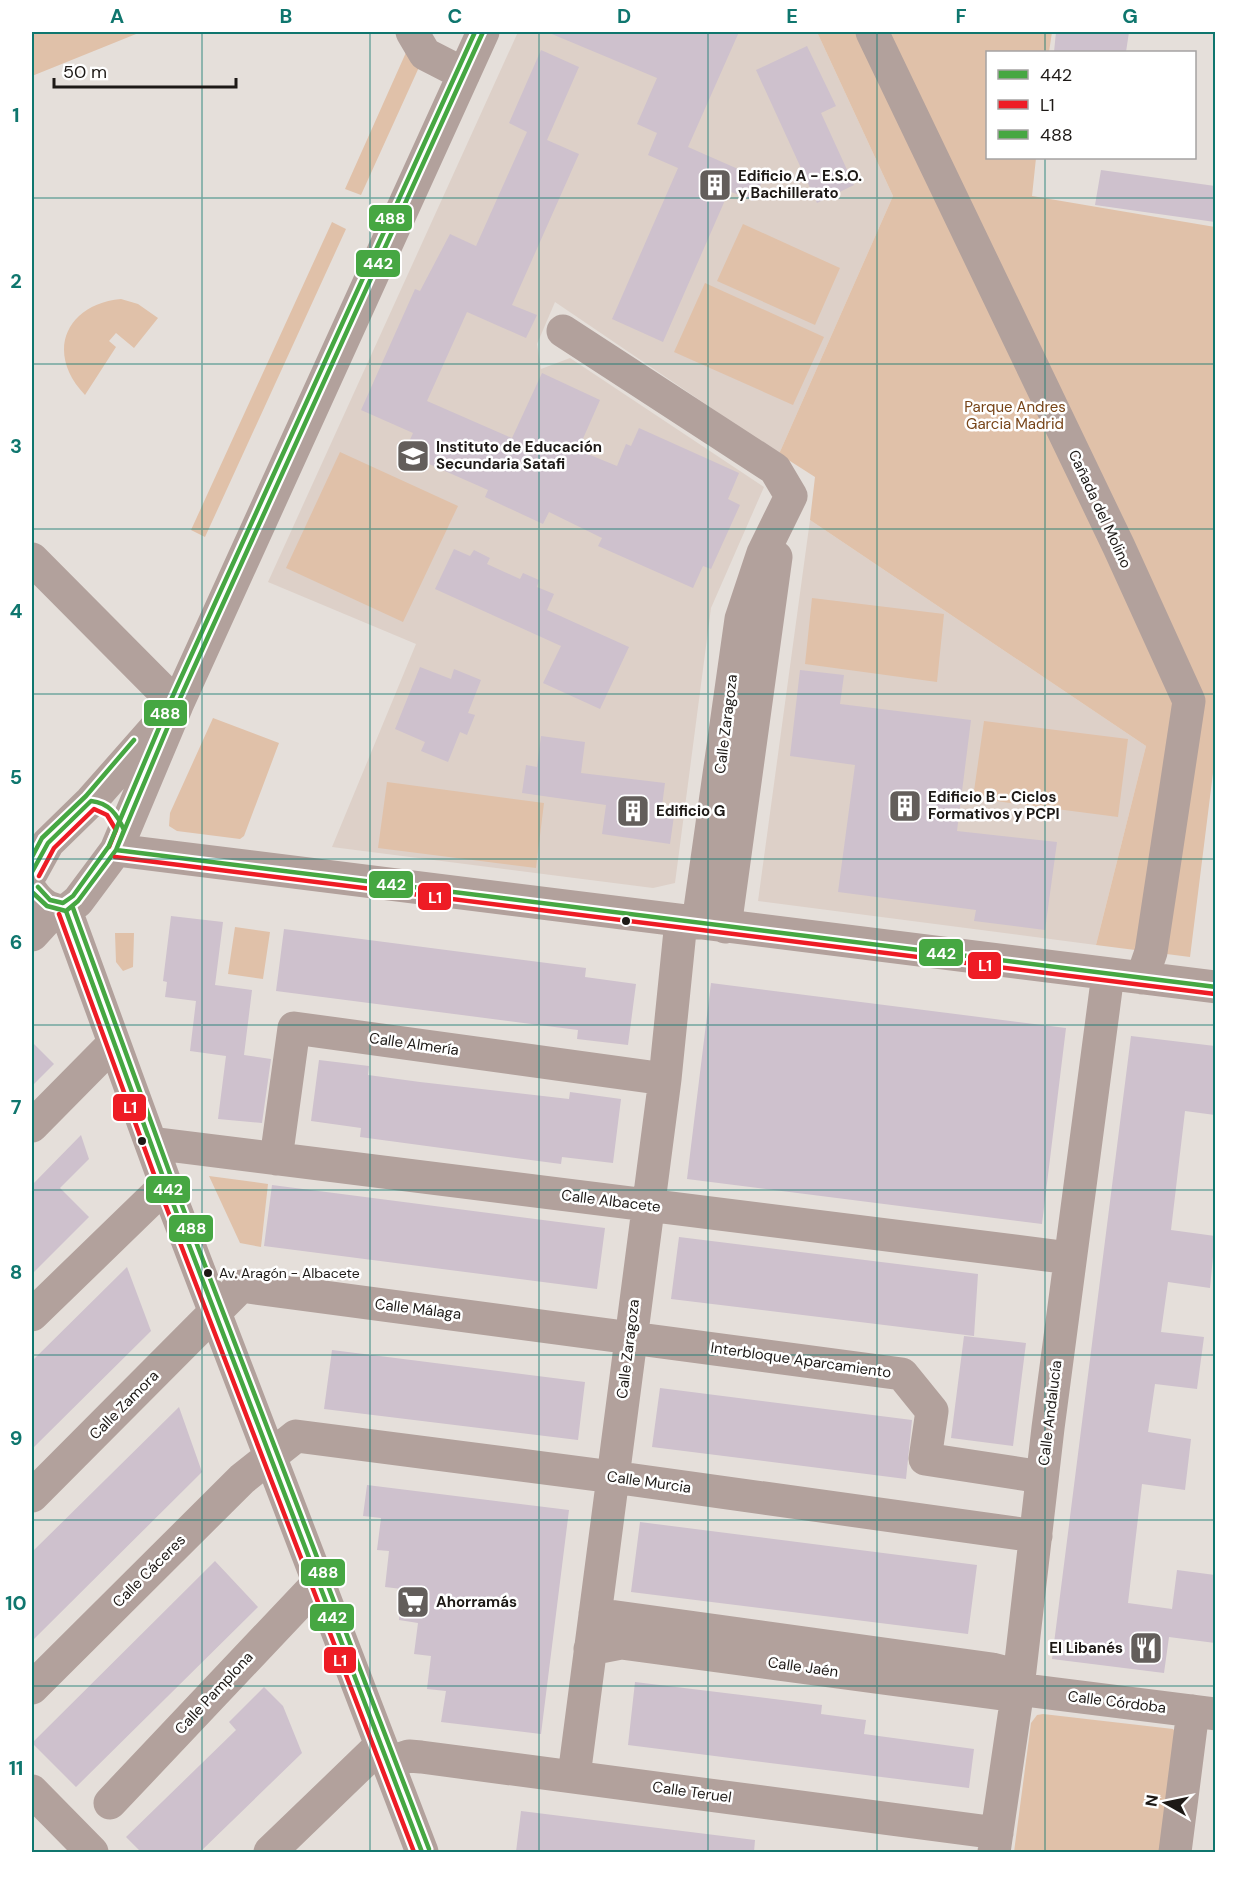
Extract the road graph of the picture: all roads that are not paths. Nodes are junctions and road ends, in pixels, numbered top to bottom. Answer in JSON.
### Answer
{"nodes":[{"id":1,"x":412,"y":32,"type":"edge"},
{"id":2,"x":483,"y":32,"type":"edge"},
{"id":3,"x":872,"y":32,"type":"edge"},
{"id":4,"x":464,"y":74,"type":"junction"},
{"id":5,"x":563,"y":331,"type":"dead end"},
{"id":6,"x":32,"y":559,"type":"edge"},
{"id":7,"x":177,"y":705,"type":"junction"},
{"id":8,"x":91,"y":801,"type":"junction"},
{"id":9,"x":40,"y":835,"type":"edge"},
{"id":10,"x":120,"y":840,"type":"junction"},
{"id":11,"x":32,"y":872,"type":"edge"},
{"id":12,"x":50,"y":905,"type":"edge"},
{"id":13,"x":701,"y":924,"type":"junction"},
{"id":14,"x":32,"y":935,"type":"edge"},
{"id":15,"x":1108,"y":974,"type":"junction"},
{"id":16,"x":1142,"y":978,"type":"junction"},
{"id":17,"x":1215,"y":987,"type":"edge"},
{"id":18,"x":113,"y":1044,"type":"junction"},
{"id":19,"x":664,"y":1079,"type":"junction"},
{"id":20,"x":32,"y":1126,"type":"edge"},
{"id":21,"x":151,"y":1143,"type":"junction"},
{"id":22,"x":276,"y":1159,"type":"junction"},
{"id":23,"x":166,"y":1185,"type":"junction"},
{"id":24,"x":646,"y":1205,"type":"junction"},
{"id":25,"x":1070,"y":1258,"type":"junction"},
{"id":26,"x":217,"y":1313,"type":"junction"},
{"id":27,"x":32,"y":1315,"type":"edge"},
{"id":28,"x":630,"y":1337,"type":"junction"},
{"id":29,"x":270,"y":1457,"type":"junction"},
{"id":30,"x":613,"y":1477,"type":"junction"},
{"id":31,"x":1042,"y":1477,"type":"junction"},
{"id":32,"x":32,"y":1496,"type":"edge"},
{"id":33,"x":1036,"y":1536,"type":"junction"},
{"id":34,"x":318,"y":1583,"type":"junction"},
{"id":35,"x":595,"y":1614,"type":"junction"},
{"id":36,"x":590,"y":1649,"type":"junction"},
{"id":37,"x":1018,"y":1687,"type":"junction"},
{"id":38,"x":32,"y":1688,"type":"edge"},
{"id":39,"x":1204,"y":1713,"type":"edge"},
{"id":40,"x":385,"y":1754,"type":"junction"},
{"id":41,"x":574,"y":1776,"type":"junction"},
{"id":42,"x":32,"y":1791,"type":"edge"},
{"id":43,"x":110,"y":1803,"type":"dead end"},
{"id":44,"x":995,"y":1843,"type":"edge"},
{"id":45,"x":75,"y":1846,"type":"edge"},
{"id":46,"x":270,"y":1852,"type":"edge"},
{"id":47,"x":422,"y":1852,"type":"edge"},
{"id":48,"x":1175,"y":1852,"type":"edge"}],
"edges":[{"from":1,"to":4,"type":"street"},
{"from":2,"to":4,"type":"street"},
{"from":3,"to":16,"type":"street","name":"Cañada del Molino"},
{"from":4,"to":7,"type":"street"},
{"from":5,"to":13,"type":"street","name":"Calle Zaragoza"},
{"from":6,"to":7,"type":"street"},
{"from":7,"to":8,"type":"street"},
{"from":7,"to":10,"type":"street"},
{"from":8,"to":9,"type":"street"},
{"from":8,"to":10,"type":"street"},
{"from":9,"to":11,"type":"street"},
{"from":10,"to":12,"type":"street"},
{"from":10,"to":13,"type":"street"},
{"from":12,"to":14,"type":"street"},
{"from":12,"to":18,"type":"street"},
{"from":13,"to":15,"type":"street"},
{"from":13,"to":19,"type":"street","name":"Calle Zaragoza"},
{"from":15,"to":16,"type":"street"},
{"from":15,"to":25,"type":"street","name":"Calle Andalucía"},
{"from":16,"to":17,"type":"street"},
{"from":18,"to":20,"type":"street"},
{"from":18,"to":21,"type":"street"},
{"from":19,"to":22,"type":"street","name":"Calle Almería"},
{"from":19,"to":24,"type":"street","name":"Calle Zaragoza"},
{"from":21,"to":22,"type":"street","name":"Calle Albacete"},
{"from":21,"to":23,"type":"street"},
{"from":22,"to":24,"type":"street","name":"Calle Albacete"},
{"from":23,"to":26,"type":"street"},
{"from":23,"to":27,"type":"street"},
{"from":24,"to":25,"type":"street","name":"Calle Albacete"},
{"from":24,"to":28,"type":"street","name":"Calle Zaragoza"},
{"from":25,"to":31,"type":"street","name":"Calle Andalucía"},
{"from":26,"to":28,"type":"street","name":"Calle Málaga"},
{"from":26,"to":29,"type":"street"},
{"from":26,"to":32,"type":"street","name":"Calle Zamora"},
{"from":28,"to":30,"type":"street","name":"Calle Zaragoza"},
{"from":28,"to":31,"type":"street","name":"Interbloque Aparcamiento"},
{"from":29,"to":30,"type":"street","name":"Calle Murcia"},
{"from":29,"to":34,"type":"street"},
{"from":29,"to":38,"type":"street","name":"Calle Cáceres"},
{"from":30,"to":33,"type":"street","name":"Calle Murcia"},
{"from":30,"to":35,"type":"street","name":"Calle Zaragoza"},
{"from":31,"to":33,"type":"street","name":"Calle Andalucía"},
{"from":33,"to":37,"type":"street","name":"Calle Andalucía"},
{"from":34,"to":40,"type":"street"},
{"from":34,"to":43,"type":"street","name":"Calle Pamplona"},
{"from":35,"to":36,"type":"street","name":"Calle Zaragoza"},
{"from":35,"to":37,"type":"street","name":"Calle Jaén"},
{"from":36,"to":37,"type":"street","name":"Calle Jaén"},
{"from":36,"to":41,"type":"street","name":"Calle Zaragoza"},
{"from":37,"to":39,"type":"street","name":"Calle Córdoba"},
{"from":37,"to":44,"type":"street","name":"Calle Andalucía"},
{"from":39,"to":48,"type":"street"},
{"from":40,"to":41,"type":"street","name":"Calle Teruel"},
{"from":40,"to":46,"type":"street"},
{"from":40,"to":47,"type":"street"},
{"from":41,"to":44,"type":"street","name":"Calle Teruel"},
{"from":42,"to":45,"type":"street"}]}
